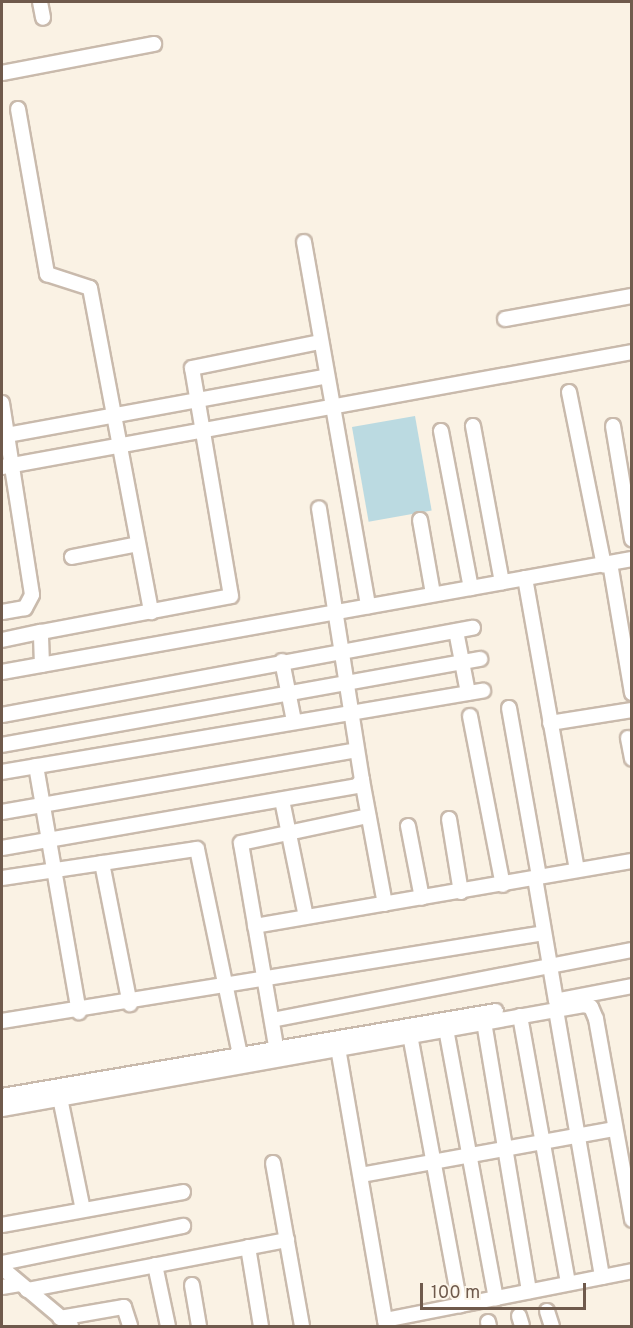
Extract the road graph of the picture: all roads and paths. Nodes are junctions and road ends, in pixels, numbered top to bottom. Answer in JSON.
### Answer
{"nodes":[{"id":1,"x":40,"y":2,"type":"edge"},
{"id":2,"x":44,"y":18,"type":"dead end"},
{"id":3,"x":154,"y":44,"type":"dead end"},
{"id":4,"x":2,"y":73,"type":"edge"},
{"id":5,"x":18,"y":109,"type":"dead end"},
{"id":6,"x":304,"y":242,"type":"dead end"},
{"id":7,"x":632,"y":296,"type":"edge"},
{"id":8,"x":505,"y":319,"type":"dead end"},
{"id":9,"x":320,"y":342,"type":"junction"},
{"id":10,"x":632,"y":352,"type":"edge"},
{"id":11,"x":327,"y":376,"type":"junction"},
{"id":12,"x":569,"y":392,"type":"dead end"},
{"id":13,"x":196,"y":398,"type":"junction"},
{"id":14,"x":2,"y":403,"type":"edge"},
{"id":15,"x":332,"y":409,"type":"junction"},
{"id":16,"x":111,"y":414,"type":"junction"},
{"id":17,"x":473,"y":426,"type":"dead end"},
{"id":18,"x":613,"y":426,"type":"dead end"},
{"id":19,"x":203,"y":431,"type":"junction"},
{"id":20,"x":441,"y":431,"type":"dead end"},
{"id":21,"x":7,"y":435,"type":"junction"},
{"id":22,"x":118,"y":446,"type":"junction"},
{"id":23,"x":7,"y":466,"type":"edge"},
{"id":24,"x":319,"y":508,"type":"dead end"},
{"id":25,"x":420,"y":520,"type":"dead end"},
{"id":26,"x":632,"y":539,"type":"edge"},
{"id":27,"x":138,"y":544,"type":"junction"},
{"id":28,"x":72,"y":557,"type":"dead end"},
{"id":29,"x":632,"y":558,"type":"edge"},
{"id":30,"x":607,"y":564,"type":"junction"},
{"id":31,"x":525,"y":578,"type":"junction"},
{"id":32,"x":502,"y":582,"type":"junction"},
{"id":33,"x":471,"y":588,"type":"junction"},
{"id":34,"x":433,"y":594,"type":"junction"},
{"id":35,"x":368,"y":606,"type":"junction"},
{"id":36,"x":336,"y":611,"type":"junction"},
{"id":37,"x":2,"y":612,"type":"edge"},
{"id":38,"x":151,"y":612,"type":"junction"},
{"id":39,"x":473,"y":628,"type":"dead end"},
{"id":40,"x":456,"y":631,"type":"junction"},
{"id":41,"x":41,"y":632,"type":"junction"},
{"id":42,"x":2,"y":640,"type":"edge"},
{"id":43,"x":342,"y":651,"type":"junction"},
{"id":44,"x":480,"y":659,"type":"dead end"},
{"id":45,"x":282,"y":661,"type":"junction"},
{"id":46,"x":462,"y":662,"type":"junction"},
{"id":47,"x":42,"y":665,"type":"junction"},
{"id":48,"x":2,"y":672,"type":"edge"},
{"id":49,"x":347,"y":682,"type":"junction"},
{"id":50,"x":483,"y":691,"type":"dead end"},
{"id":51,"x":288,"y":692,"type":"junction"},
{"id":52,"x":468,"y":693,"type":"junction"},
{"id":53,"x":632,"y":693,"type":"edge"},
{"id":54,"x":508,"y":708,"type":"dead end"},
{"id":55,"x":632,"y":710,"type":"edge"},
{"id":56,"x":351,"y":712,"type":"junction"},
{"id":57,"x":2,"y":716,"type":"edge"},
{"id":58,"x":470,"y":716,"type":"dead end"},
{"id":59,"x":294,"y":721,"type":"junction"},
{"id":60,"x":550,"y":723,"type":"junction"},
{"id":61,"x":628,"y":738,"type":"dead end"},
{"id":62,"x":2,"y":745,"type":"edge"},
{"id":63,"x":357,"y":750,"type":"junction"},
{"id":64,"x":632,"y":759,"type":"edge"},
{"id":65,"x":36,"y":766,"type":"junction"},
{"id":66,"x":2,"y":772,"type":"edge"},
{"id":67,"x":362,"y":780,"type":"junction"},
{"id":68,"x":282,"y":800,"type":"junction"},
{"id":69,"x":41,"y":805,"type":"junction"},
{"id":70,"x":2,"y":812,"type":"edge"},
{"id":71,"x":368,"y":816,"type":"junction"},
{"id":72,"x":449,"y":819,"type":"dead end"},
{"id":73,"x":408,"y":826,"type":"dead end"},
{"id":74,"x":288,"y":831,"type":"junction"},
{"id":75,"x":47,"y":841,"type":"junction"},
{"id":76,"x":2,"y":848,"type":"edge"},
{"id":77,"x":632,"y":861,"type":"edge"},
{"id":78,"x":102,"y":863,"type":"junction"},
{"id":79,"x":577,"y":869,"type":"junction"},
{"id":80,"x":52,"y":870,"type":"junction"},
{"id":81,"x":537,"y":877,"type":"junction"},
{"id":82,"x":2,"y":878,"type":"edge"},
{"id":83,"x":502,"y":885,"type":"junction"},
{"id":84,"x":461,"y":892,"type":"junction"},
{"id":85,"x":422,"y":898,"type":"junction"},
{"id":86,"x":385,"y":904,"type":"junction"},
{"id":87,"x":306,"y":917,"type":"junction"},
{"id":88,"x":255,"y":926,"type":"junction"},
{"id":89,"x":544,"y":933,"type":"junction"},
{"id":90,"x":632,"y":950,"type":"edge"},
{"id":91,"x":549,"y":964,"type":"junction"},
{"id":92,"x":267,"y":982,"type":"junction"},
{"id":93,"x":632,"y":986,"type":"edge"},
{"id":94,"x":225,"y":988,"type":"junction"},
{"id":95,"x":130,"y":1004,"type":"junction"},
{"id":96,"x":556,"y":1006,"type":"junction"},
{"id":97,"x":79,"y":1012,"type":"junction"},
{"id":98,"x":520,"y":1016,"type":"junction"},
{"id":99,"x":272,"y":1020,"type":"junction"},
{"id":100,"x":2,"y":1021,"type":"edge"},
{"id":101,"x":484,"y":1022,"type":"junction"},
{"id":102,"x":446,"y":1029,"type":"junction"},
{"id":103,"x":410,"y":1035,"type":"junction"},
{"id":104,"x":276,"y":1046,"type":"junction"},
{"id":105,"x":338,"y":1048,"type":"junction"},
{"id":106,"x":240,"y":1054,"type":"junction"},
{"id":107,"x":2,"y":1096,"type":"edge"},
{"id":108,"x":60,"y":1098,"type":"junction"},
{"id":109,"x":2,"y":1109,"type":"edge"},
{"id":110,"x":615,"y":1129,"type":"junction"},
{"id":111,"x":579,"y":1135,"type":"junction"},
{"id":112,"x":543,"y":1142,"type":"junction"},
{"id":113,"x":505,"y":1149,"type":"junction"},
{"id":114,"x":470,"y":1155,"type":"junction"},
{"id":115,"x":433,"y":1162,"type":"junction"},
{"id":116,"x":273,"y":1163,"type":"dead end"},
{"id":117,"x":361,"y":1175,"type":"junction"},
{"id":118,"x":183,"y":1192,"type":"dead end"},
{"id":119,"x":83,"y":1210,"type":"junction"},
{"id":120,"x":632,"y":1220,"type":"edge"},
{"id":121,"x":2,"y":1225,"type":"edge"},
{"id":122,"x":183,"y":1226,"type":"dead end"},
{"id":123,"x":287,"y":1240,"type":"junction"},
{"id":124,"x":248,"y":1247,"type":"junction"},
{"id":125,"x":2,"y":1263,"type":"edge"},
{"id":126,"x":155,"y":1264,"type":"junction"},
{"id":127,"x":2,"y":1268,"type":"edge"},
{"id":128,"x":632,"y":1271,"type":"edge"},
{"id":129,"x":603,"y":1277,"type":"junction"},
{"id":130,"x":568,"y":1283,"type":"junction"},
{"id":131,"x":192,"y":1285,"type":"dead end"},
{"id":132,"x":2,"y":1287,"type":"edge"},
{"id":133,"x":23,"y":1287,"type":"junction"},
{"id":134,"x":529,"y":1291,"type":"junction"},
{"id":135,"x":496,"y":1298,"type":"junction"},
{"id":136,"x":460,"y":1305,"type":"junction"},
{"id":137,"x":547,"y":1311,"type":"dead end"},
{"id":138,"x":66,"y":1322,"type":"edge"},
{"id":139,"x":386,"y":1323,"type":"edge"},
{"id":140,"x":130,"y":1326,"type":"edge"},
{"id":141,"x":168,"y":1326,"type":"edge"},
{"id":142,"x":199,"y":1326,"type":"edge"},
{"id":143,"x":261,"y":1326,"type":"edge"},
{"id":144,"x":302,"y":1326,"type":"edge"},
{"id":145,"x":552,"y":1326,"type":"edge"}],
"edges":[{"from":1,"to":2,"type":"street"},
{"from":3,"to":4,"type":"street"},
{"from":5,"to":16,"type":"street"},
{"from":6,"to":9,"type":"street"},
{"from":7,"to":8,"type":"street"},
{"from":9,"to":11,"type":"street"},
{"from":9,"to":13,"type":"street"},
{"from":10,"to":15,"type":"street"},
{"from":11,"to":13,"type":"street"},
{"from":11,"to":15,"type":"street"},
{"from":12,"to":30,"type":"street"},
{"from":13,"to":16,"type":"street"},
{"from":13,"to":19,"type":"street"},
{"from":14,"to":21,"type":"street"},
{"from":15,"to":19,"type":"street"},
{"from":15,"to":35,"type":"street"},
{"from":16,"to":21,"type":"street"},
{"from":16,"to":22,"type":"street"},
{"from":17,"to":32,"type":"street"},
{"from":18,"to":26,"type":"street"},
{"from":19,"to":22,"type":"street"},
{"from":19,"to":38,"type":"street"},
{"from":20,"to":33,"type":"street"},
{"from":21,"to":23,"type":"street"},
{"from":22,"to":23,"type":"street"},
{"from":22,"to":27,"type":"street"},
{"from":23,"to":37,"type":"street"},
{"from":24,"to":36,"type":"street"},
{"from":25,"to":34,"type":"street"},
{"from":27,"to":28,"type":"street"},
{"from":27,"to":38,"type":"street"},
{"from":29,"to":30,"type":"street"},
{"from":30,"to":31,"type":"street"},
{"from":30,"to":53,"type":"street"},
{"from":31,"to":32,"type":"street"},
{"from":31,"to":60,"type":"street"},
{"from":32,"to":33,"type":"street"},
{"from":33,"to":34,"type":"street"},
{"from":34,"to":35,"type":"street"},
{"from":35,"to":36,"type":"street"},
{"from":36,"to":43,"type":"street"},
{"from":36,"to":47,"type":"street"},
{"from":38,"to":41,"type":"street"},
{"from":39,"to":40,"type":"street"},
{"from":40,"to":43,"type":"street"},
{"from":40,"to":46,"type":"street"},
{"from":41,"to":42,"type":"street"},
{"from":41,"to":47,"type":"street"},
{"from":43,"to":45,"type":"street"},
{"from":43,"to":49,"type":"street"},
{"from":44,"to":46,"type":"street"},
{"from":45,"to":51,"type":"street"},
{"from":45,"to":57,"type":"street"},
{"from":46,"to":49,"type":"street"},
{"from":46,"to":52,"type":"street"},
{"from":47,"to":48,"type":"street"},
{"from":49,"to":51,"type":"street"},
{"from":49,"to":56,"type":"street"},
{"from":50,"to":52,"type":"street"},
{"from":51,"to":59,"type":"street"},
{"from":51,"to":62,"type":"street"},
{"from":52,"to":56,"type":"street"},
{"from":54,"to":81,"type":"street"},
{"from":55,"to":60,"type":"street"},
{"from":56,"to":59,"type":"street"},
{"from":56,"to":63,"type":"street"},
{"from":58,"to":83,"type":"street"},
{"from":59,"to":65,"type":"street"},
{"from":60,"to":79,"type":"street"},
{"from":61,"to":64,"type":"street"},
{"from":63,"to":67,"type":"street"},
{"from":63,"to":69,"type":"street"},
{"from":65,"to":66,"type":"street"},
{"from":65,"to":69,"type":"street"},
{"from":67,"to":68,"type":"street"},
{"from":67,"to":71,"type":"street"},
{"from":68,"to":74,"type":"street"},
{"from":68,"to":75,"type":"street"},
{"from":69,"to":70,"type":"street"},
{"from":69,"to":75,"type":"street"},
{"from":71,"to":74,"type":"street"},
{"from":71,"to":86,"type":"street"},
{"from":72,"to":84,"type":"street"},
{"from":73,"to":85,"type":"street"},
{"from":74,"to":87,"type":"street"},
{"from":74,"to":88,"type":"street"},
{"from":75,"to":76,"type":"street"},
{"from":75,"to":80,"type":"street"},
{"from":77,"to":79,"type":"street"},
{"from":78,"to":80,"type":"street"},
{"from":78,"to":94,"type":"street"},
{"from":78,"to":95,"type":"street"},
{"from":79,"to":81,"type":"street"},
{"from":80,"to":82,"type":"street"},
{"from":80,"to":97,"type":"street"},
{"from":81,"to":83,"type":"street"},
{"from":81,"to":89,"type":"street"},
{"from":83,"to":84,"type":"street"},
{"from":84,"to":85,"type":"street"},
{"from":85,"to":86,"type":"street"},
{"from":86,"to":87,"type":"street"},
{"from":87,"to":88,"type":"street"},
{"from":88,"to":92,"type":"street"},
{"from":89,"to":91,"type":"street"},
{"from":89,"to":92,"type":"street"},
{"from":90,"to":91,"type":"street"},
{"from":91,"to":96,"type":"street"},
{"from":91,"to":99,"type":"street"},
{"from":92,"to":94,"type":"street"},
{"from":92,"to":99,"type":"street"},
{"from":93,"to":96,"type":"street"},
{"from":94,"to":95,"type":"street"},
{"from":94,"to":106,"type":"street"},
{"from":95,"to":97,"type":"street"},
{"from":96,"to":98,"type":"street"},
{"from":96,"to":104,"type":"street"},
{"from":96,"to":110,"type":"street"},
{"from":96,"to":111,"type":"street"},
{"from":97,"to":100,"type":"street"},
{"from":98,"to":101,"type":"street"},
{"from":98,"to":112,"type":"street"},
{"from":99,"to":104,"type":"street"},
{"from":101,"to":102,"type":"street"},
{"from":101,"to":113,"type":"street"},
{"from":102,"to":103,"type":"street"},
{"from":102,"to":114,"type":"street"},
{"from":103,"to":105,"type":"street"},
{"from":103,"to":115,"type":"street"},
{"from":104,"to":106,"type":"street"},
{"from":105,"to":108,"type":"street"},
{"from":105,"to":117,"type":"street"},
{"from":106,"to":107,"type":"street"},
{"from":108,"to":109,"type":"street"},
{"from":108,"to":119,"type":"street"},
{"from":110,"to":111,"type":"street"},
{"from":110,"to":120,"type":"street"},
{"from":111,"to":112,"type":"street"},
{"from":111,"to":129,"type":"street"},
{"from":112,"to":113,"type":"street"},
{"from":112,"to":130,"type":"street"},
{"from":113,"to":114,"type":"street"},
{"from":113,"to":134,"type":"street"},
{"from":114,"to":115,"type":"street"},
{"from":114,"to":135,"type":"street"},
{"from":115,"to":117,"type":"street"},
{"from":115,"to":136,"type":"street"},
{"from":116,"to":123,"type":"street"},
{"from":117,"to":139,"type":"street"},
{"from":118,"to":119,"type":"street"},
{"from":119,"to":121,"type":"street"},
{"from":122,"to":125,"type":"street"},
{"from":123,"to":124,"type":"street"},
{"from":123,"to":144,"type":"street"},
{"from":124,"to":126,"type":"street"},
{"from":124,"to":143,"type":"street"},
{"from":126,"to":133,"type":"street"},
{"from":126,"to":141,"type":"street"},
{"from":127,"to":133,"type":"street"},
{"from":128,"to":129,"type":"street"},
{"from":129,"to":130,"type":"street"},
{"from":130,"to":134,"type":"street"},
{"from":131,"to":142,"type":"street"},
{"from":132,"to":133,"type":"street"},
{"from":133,"to":138,"type":"street"},
{"from":134,"to":135,"type":"street"},
{"from":135,"to":136,"type":"street"},
{"from":136,"to":139,"type":"street"},
{"from":137,"to":145,"type":"street"},
{"from":138,"to":140,"type":"street"}]}
